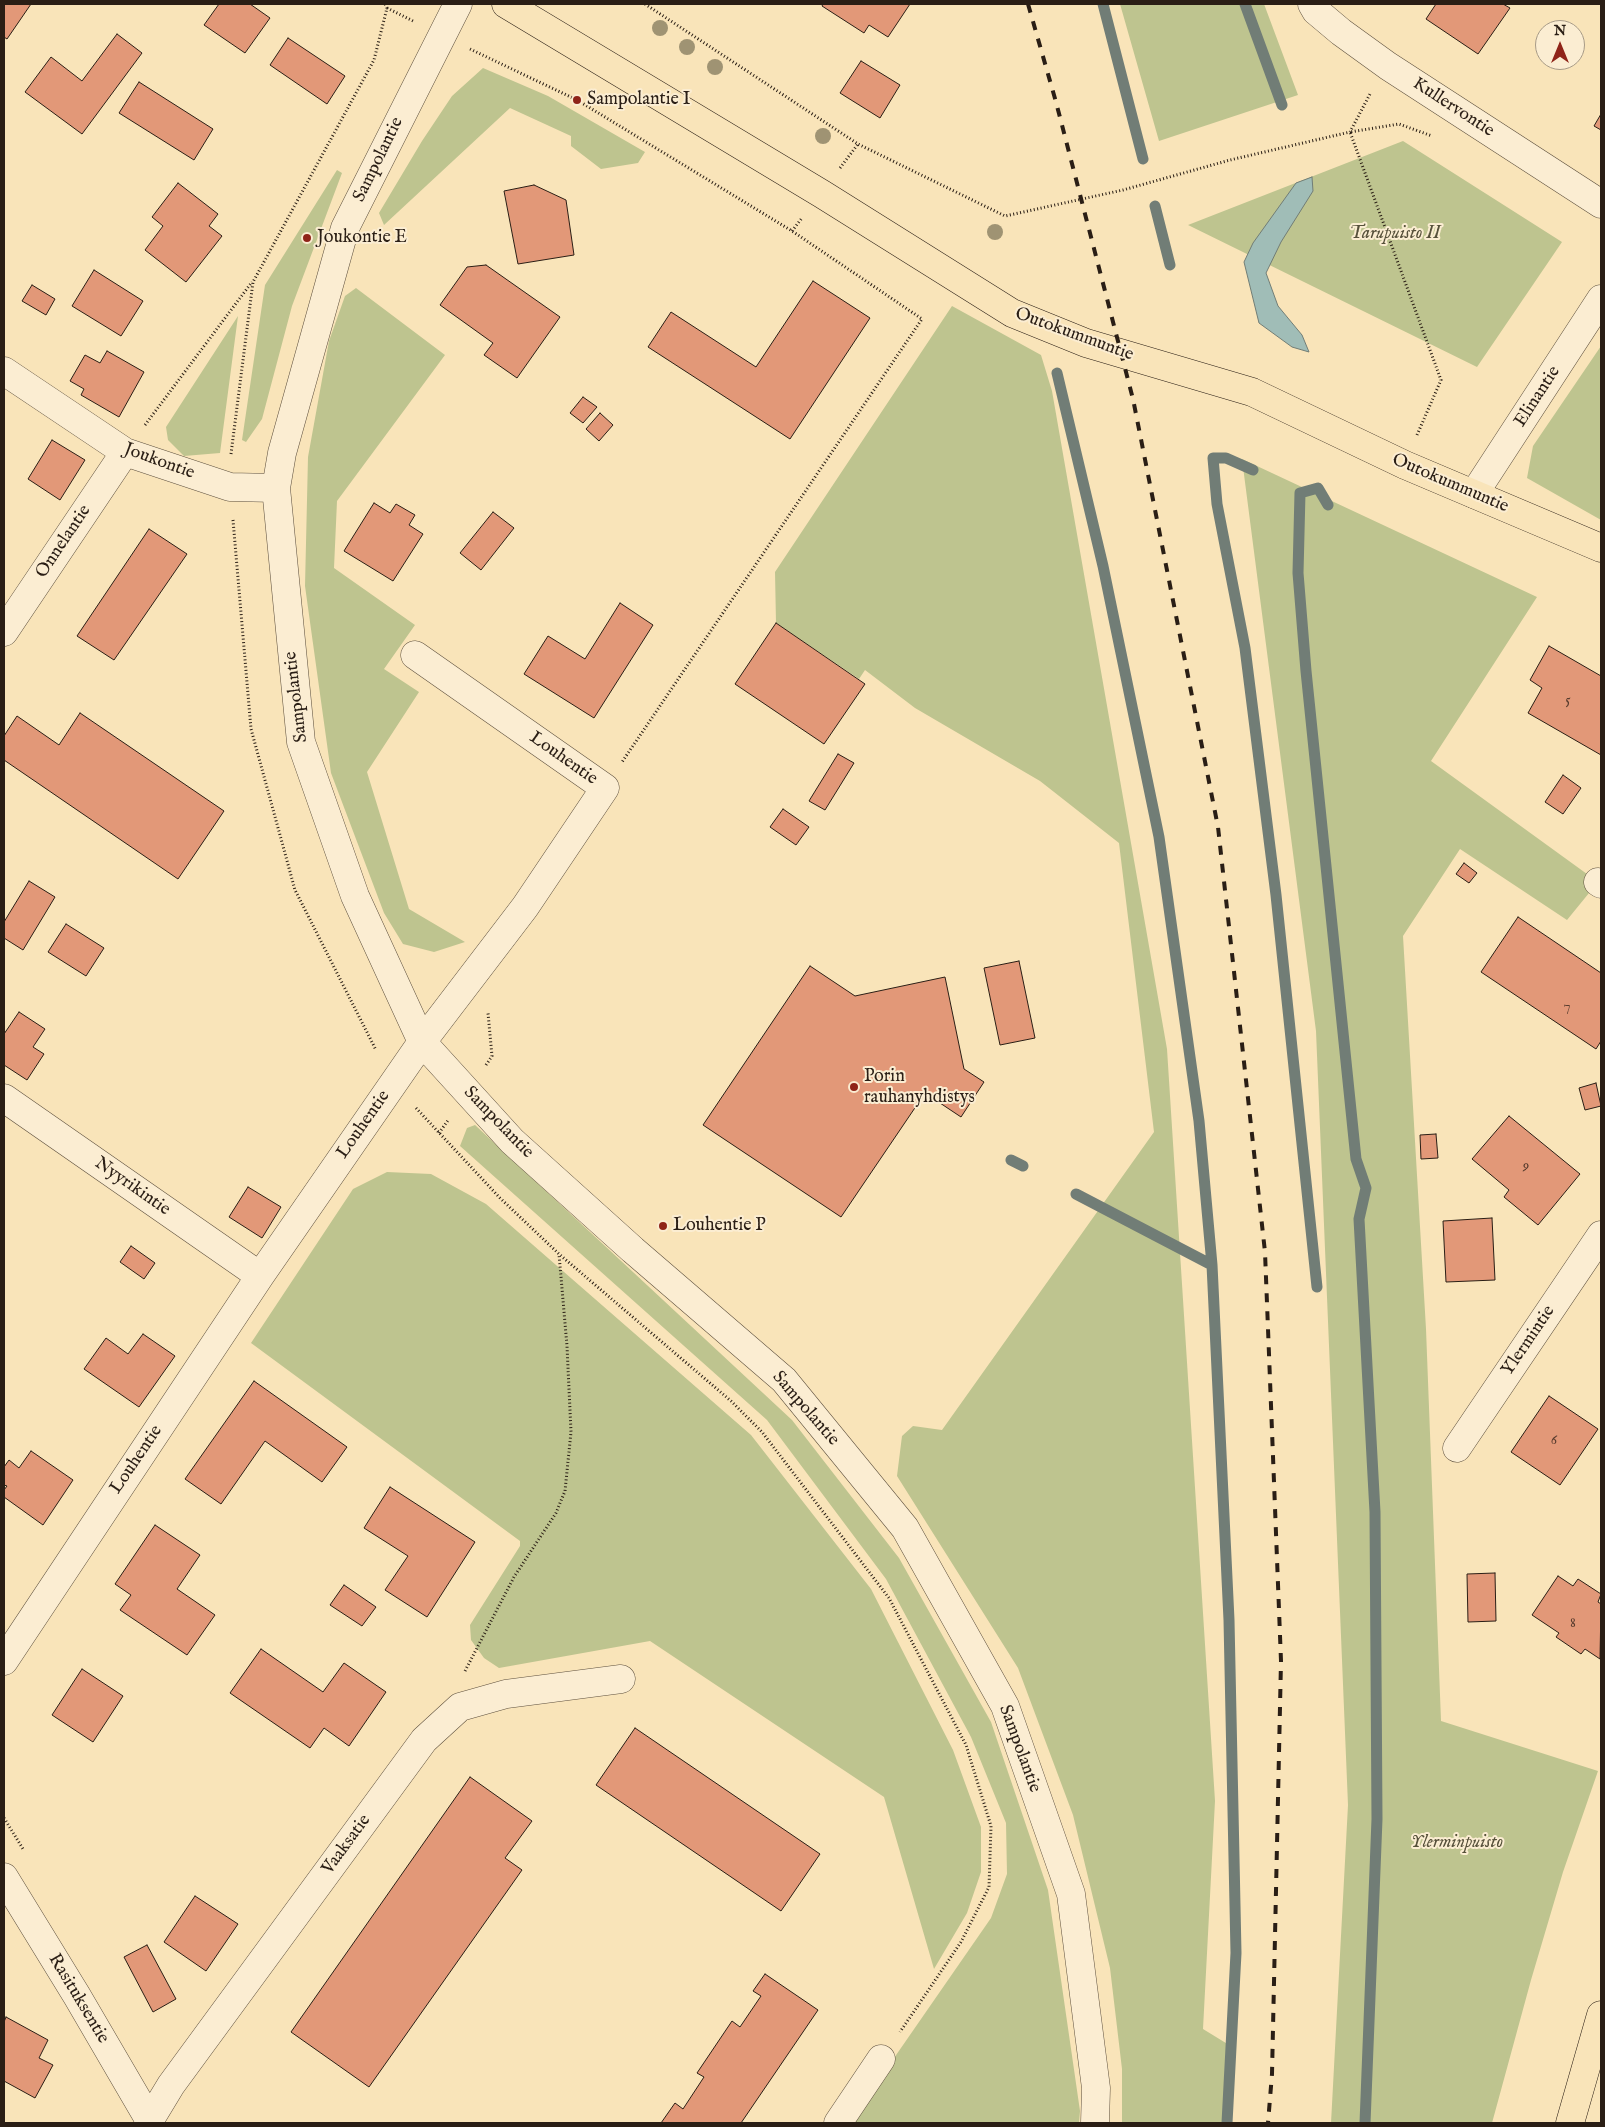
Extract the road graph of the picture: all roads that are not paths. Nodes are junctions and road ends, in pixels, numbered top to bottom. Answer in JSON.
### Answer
{"nodes":[{"id":1,"x":458,"y":4,"type":"edge"},
{"id":2,"x":506,"y":4,"type":"edge"},
{"id":3,"x":1312,"y":4,"type":"edge"},
{"id":4,"x":1601,"y":204,"type":"edge"},
{"id":5,"x":1601,"y":299,"type":"edge"},
{"id":6,"x":4,"y":371,"type":"edge"},
{"id":7,"x":125,"y":452,"type":"junction"},
{"id":8,"x":276,"y":488,"type":"junction"},
{"id":9,"x":1474,"y":494,"type":"junction"},
{"id":10,"x":1601,"y":548,"type":"edge"},
{"id":11,"x":4,"y":632,"type":"edge"},
{"id":12,"x":414,"y":655,"type":"dead end"},
{"id":13,"x":422,"y":1042,"type":"junction"},
{"id":14,"x":4,"y":1098,"type":"edge"},
{"id":15,"x":1601,"y":1235,"type":"edge"},
{"id":16,"x":260,"y":1276,"type":"junction"},
{"id":17,"x":1457,"y":1448,"type":"dead end"},
{"id":18,"x":4,"y":1661,"type":"edge"},
{"id":19,"x":621,"y":1678,"type":"dead end"},
{"id":20,"x":4,"y":1877,"type":"edge"},
{"id":21,"x":1601,"y":2015,"type":"edge"},
{"id":22,"x":882,"y":2059,"type":"road end"},
{"id":23,"x":149,"y":2122,"type":"edge"},
{"id":24,"x":838,"y":2123,"type":"edge"},
{"id":25,"x":1095,"y":2123,"type":"edge"},
{"id":26,"x":1570,"y":2123,"type":"edge"}],
"edges":[{"from":1,"to":8,"type":"street","name":"Sampolantie"},
{"from":2,"to":9,"type":"main road","name":"Outokummuntie"},
{"from":3,"to":4,"type":"street","name":"Kullervontie"},
{"from":5,"to":9,"type":"street","name":"Elinantie"},
{"from":6,"to":7,"type":"street","name":"Joukontie"},
{"from":7,"to":8,"type":"street","name":"Joukontie"},
{"from":7,"to":11,"type":"street","name":"Onnelantie"},
{"from":8,"to":13,"type":"street","name":"Sampolantie"},
{"from":9,"to":10,"type":"main road","name":"Outokummuntie"},
{"from":12,"to":13,"type":"street","name":"Louhentie"},
{"from":13,"to":16,"type":"street","name":"Louhentie"},
{"from":13,"to":25,"type":"street","name":"Sampolantie"},
{"from":14,"to":16,"type":"street","name":"Nyyrikintie"},
{"from":15,"to":17,"type":"street","name":"Ylermintie"},
{"from":16,"to":18,"type":"street","name":"Louhentie"},
{"from":19,"to":23,"type":"street","name":"Vaaksatie"},
{"from":20,"to":23,"type":"street","name":"Rasituksentie"},
{"from":21,"to":26,"type":"main road"},
{"from":22,"to":24,"type":"street"}]}
